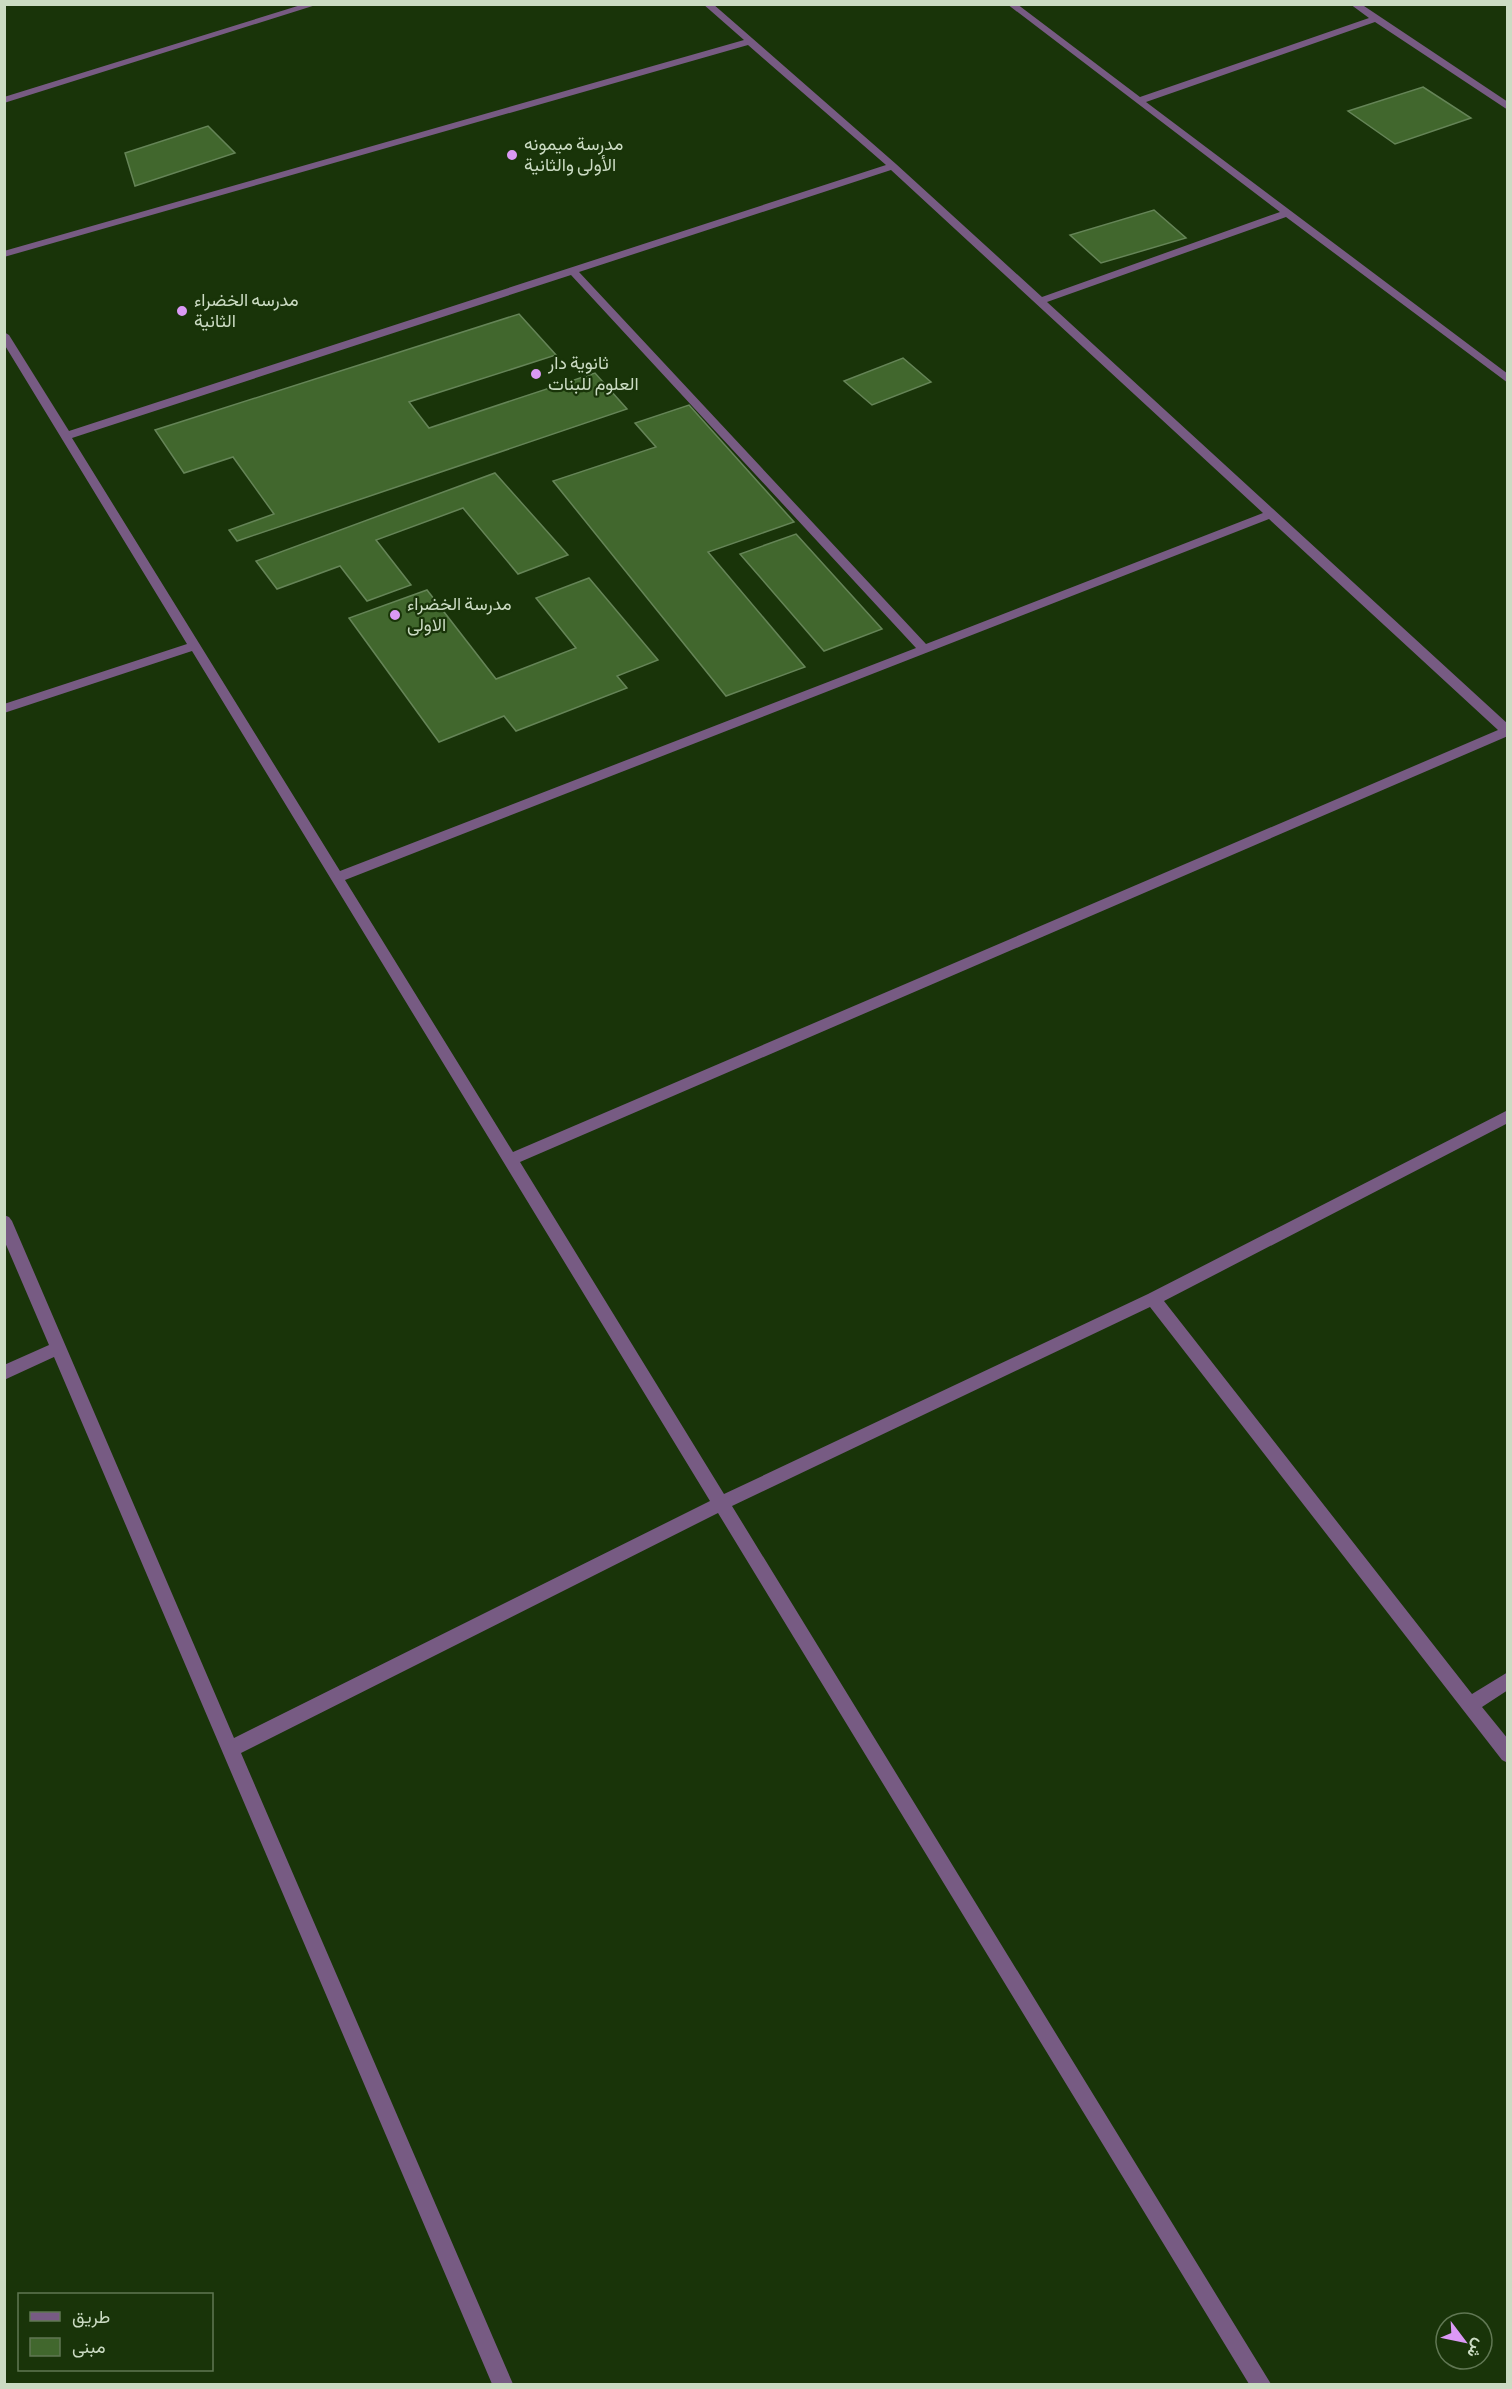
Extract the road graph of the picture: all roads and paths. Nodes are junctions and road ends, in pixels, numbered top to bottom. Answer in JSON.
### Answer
{"nodes":[{"id":1,"x":315,"y":4,"type":"edge"},
{"id":2,"x":707,"y":4,"type":"edge"},
{"id":3,"x":1011,"y":4,"type":"edge"},
{"id":4,"x":1354,"y":4,"type":"edge"},
{"id":5,"x":1376,"y":19,"type":"junction"},
{"id":6,"x":748,"y":42,"type":"junction"},
{"id":7,"x":4,"y":100,"type":"edge"},
{"id":8,"x":1139,"y":101,"type":"junction"},
{"id":9,"x":1508,"y":106,"type":"edge"},
{"id":10,"x":893,"y":166,"type":"junction"},
{"id":11,"x":1287,"y":213,"type":"junction"},
{"id":12,"x":4,"y":254,"type":"edge"},
{"id":13,"x":573,"y":271,"type":"junction"},
{"id":14,"x":1041,"y":302,"type":"junction"},
{"id":15,"x":4,"y":335,"type":"edge"},
{"id":16,"x":1508,"y":380,"type":"edge"},
{"id":17,"x":66,"y":436,"type":"junction"},
{"id":18,"x":1270,"y":514,"type":"junction"},
{"id":19,"x":194,"y":646,"type":"junction"},
{"id":20,"x":924,"y":649,"type":"junction"},
{"id":21,"x":4,"y":709,"type":"edge"},
{"id":22,"x":1507,"y":731,"type":"edge"},
{"id":23,"x":337,"y":878,"type":"junction"},
{"id":24,"x":1508,"y":1116,"type":"edge"},
{"id":25,"x":510,"y":1160,"type":"junction"},
{"id":26,"x":4,"y":1221,"type":"edge"},
{"id":27,"x":1153,"y":1299,"type":"junction"},
{"id":28,"x":59,"y":1348,"type":"junction"},
{"id":29,"x":4,"y":1373,"type":"edge"},
{"id":30,"x":720,"y":1504,"type":"junction"},
{"id":31,"x":1508,"y":1680,"type":"edge"},
{"id":32,"x":1470,"y":1705,"type":"junction"},
{"id":33,"x":230,"y":1749,"type":"junction"},
{"id":34,"x":1508,"y":1754,"type":"edge"},
{"id":35,"x":502,"y":2385,"type":"edge"},
{"id":36,"x":1261,"y":2385,"type":"edge"}],
"edges":[{"from":1,"to":7,"type":"street"},
{"from":2,"to":6,"type":"street"},
{"from":3,"to":8,"type":"street"},
{"from":4,"to":5,"type":"street"},
{"from":5,"to":8,"type":"street"},
{"from":5,"to":9,"type":"street"},
{"from":6,"to":10,"type":"street"},
{"from":6,"to":12,"type":"street"},
{"from":8,"to":11,"type":"street"},
{"from":10,"to":13,"type":"street"},
{"from":10,"to":14,"type":"street"},
{"from":11,"to":14,"type":"street"},
{"from":11,"to":16,"type":"street"},
{"from":13,"to":17,"type":"street"},
{"from":13,"to":20,"type":"street"},
{"from":14,"to":18,"type":"street"},
{"from":15,"to":17,"type":"street"},
{"from":17,"to":19,"type":"street"},
{"from":18,"to":20,"type":"street"},
{"from":18,"to":22,"type":"street"},
{"from":19,"to":21,"type":"street"},
{"from":19,"to":23,"type":"street"},
{"from":20,"to":23,"type":"street"},
{"from":22,"to":25,"type":"street"},
{"from":23,"to":25,"type":"street"},
{"from":24,"to":27,"type":"street"},
{"from":25,"to":30,"type":"street"},
{"from":26,"to":28,"type":"street"},
{"from":27,"to":30,"type":"street"},
{"from":27,"to":32,"type":"street"},
{"from":28,"to":29,"type":"street"},
{"from":28,"to":33,"type":"street"},
{"from":30,"to":33,"type":"street"},
{"from":30,"to":36,"type":"street"},
{"from":31,"to":32,"type":"street"},
{"from":32,"to":34,"type":"street"},
{"from":33,"to":35,"type":"street"}]}
